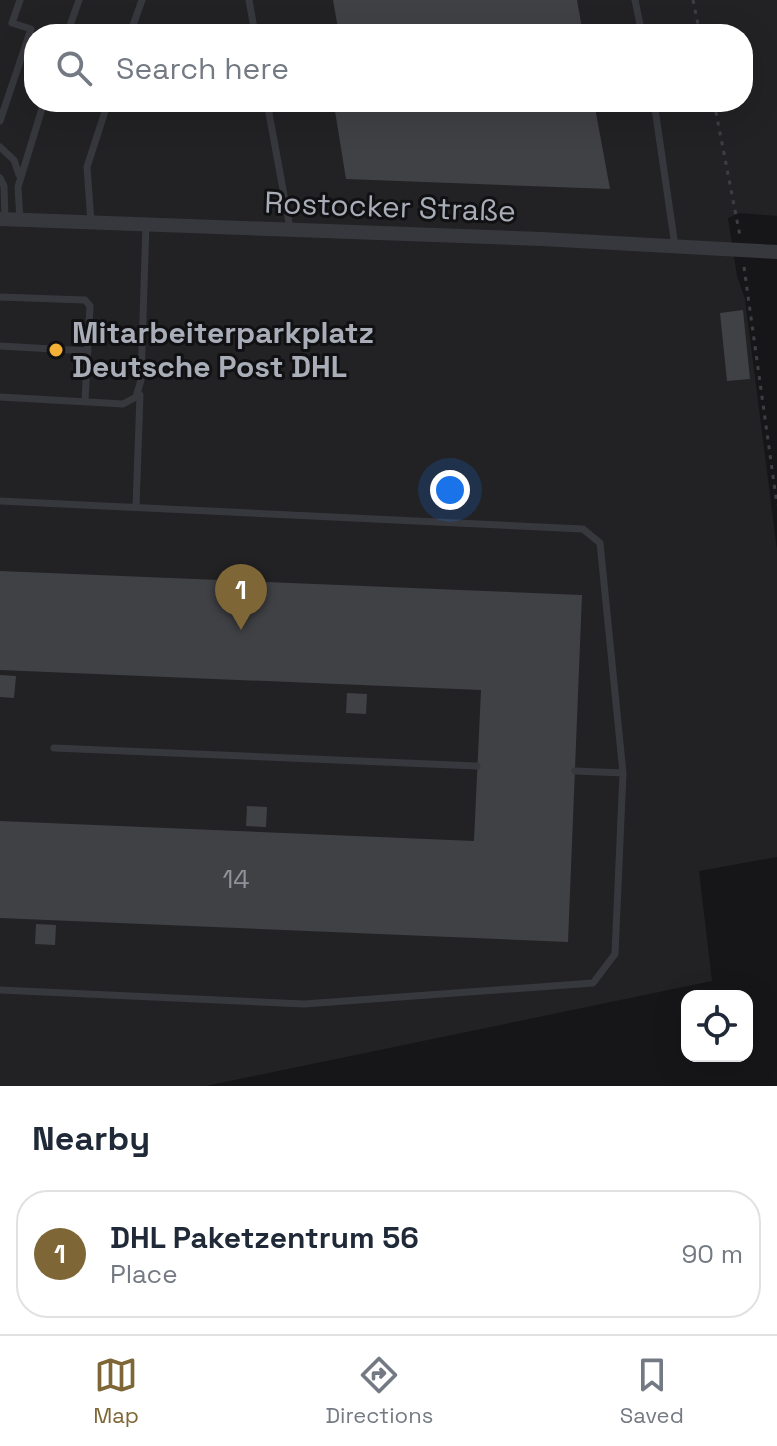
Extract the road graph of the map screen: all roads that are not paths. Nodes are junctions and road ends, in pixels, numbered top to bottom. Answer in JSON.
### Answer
{"nodes":[{"id":1,"x":20,"y":0,"type":"edge"},
{"id":2,"x":79,"y":0,"type":"edge"},
{"id":3,"x":142,"y":0,"type":"edge"},
{"id":4,"x":249,"y":0,"type":"edge"},
{"id":5,"x":635,"y":0,"type":"edge"},
{"id":6,"x":71,"y":24,"type":"edge"},
{"id":7,"x":134,"y":24,"type":"edge"},
{"id":8,"x":253,"y":24,"type":"edge"},
{"id":9,"x":640,"y":24,"type":"edge"},
{"id":10,"x":24,"y":27,"type":"edge"},
{"id":11,"x":24,"y":50,"type":"edge"},
{"id":12,"x":41,"y":112,"type":"edge"},
{"id":13,"x":105,"y":112,"type":"edge"},
{"id":14,"x":269,"y":112,"type":"edge"},
{"id":15,"x":655,"y":112,"type":"edge"},
{"id":16,"x":0,"y":121,"type":"edge"},
{"id":17,"x":0,"y":147,"type":"edge"},
{"id":18,"x":20,"y":177,"type":"junction"},
{"id":19,"x":0,"y":178,"type":"edge"},
{"id":20,"x":8,"y":219,"type":"edge"},
{"id":21,"x":91,"y":222,"type":"junction"},
{"id":22,"x":146,"y":224,"type":"junction"},
{"id":23,"x":290,"y":228,"type":"junction"},
{"id":24,"x":675,"y":246,"type":"junction"},
{"id":25,"x":777,"y":252,"type":"edge"},
{"id":26,"x":0,"y":297,"type":"edge"},
{"id":27,"x":0,"y":346,"type":"edge"},
{"id":28,"x":88,"y":351,"type":"junction"},
{"id":29,"x":141,"y":380,"type":"junction"},
{"id":30,"x":0,"y":397,"type":"edge"},
{"id":31,"x":85,"y":401,"type":"junction"},
{"id":32,"x":0,"y":501,"type":"edge"},
{"id":33,"x":136,"y":507,"type":"junction"},
{"id":34,"x":54,"y":748,"type":"dead end"},
{"id":35,"x":477,"y":766,"type":"dead end"},
{"id":36,"x":575,"y":771,"type":"dead end"},
{"id":37,"x":623,"y":773,"type":"junction"},
{"id":38,"x":0,"y":990,"type":"edge"}],
"edges":[{"from":1,"to":10,"type":"lane"},
{"from":2,"to":6,"type":"lane"},
{"from":3,"to":7,"type":"lane"},
{"from":4,"to":8,"type":"lane"},
{"from":5,"to":9,"type":"lane"},
{"from":11,"to":16,"type":"lane"},
{"from":12,"to":18,"type":"lane"},
{"from":13,"to":21,"type":"lane"},
{"from":14,"to":23,"type":"lane"},
{"from":15,"to":24,"type":"lane"},
{"from":17,"to":18,"type":"lane"},
{"from":18,"to":20,"type":"lane"},
{"from":19,"to":20,"type":"lane"},
{"from":20,"to":21,"type":"street","name":"Rostocker Straße"},
{"from":21,"to":22,"type":"street","name":"Rostocker Straße"},
{"from":22,"to":23,"type":"street","name":"Rostocker Straße"},
{"from":22,"to":29,"type":"lane"},
{"from":23,"to":24,"type":"street","name":"Rostocker Straße"},
{"from":24,"to":25,"type":"street","name":"Rostocker Straße"},
{"from":26,"to":28,"type":"lane"},
{"from":27,"to":28,"type":"lane"},
{"from":28,"to":31,"type":"lane"},
{"from":29,"to":31,"type":"lane"},
{"from":29,"to":33,"type":"lane"},
{"from":30,"to":31,"type":"lane"},
{"from":32,"to":33,"type":"lane"},
{"from":33,"to":37,"type":"lane"},
{"from":34,"to":35,"type":"lane"},
{"from":36,"to":37,"type":"lane"},
{"from":37,"to":38,"type":"lane"}]}
